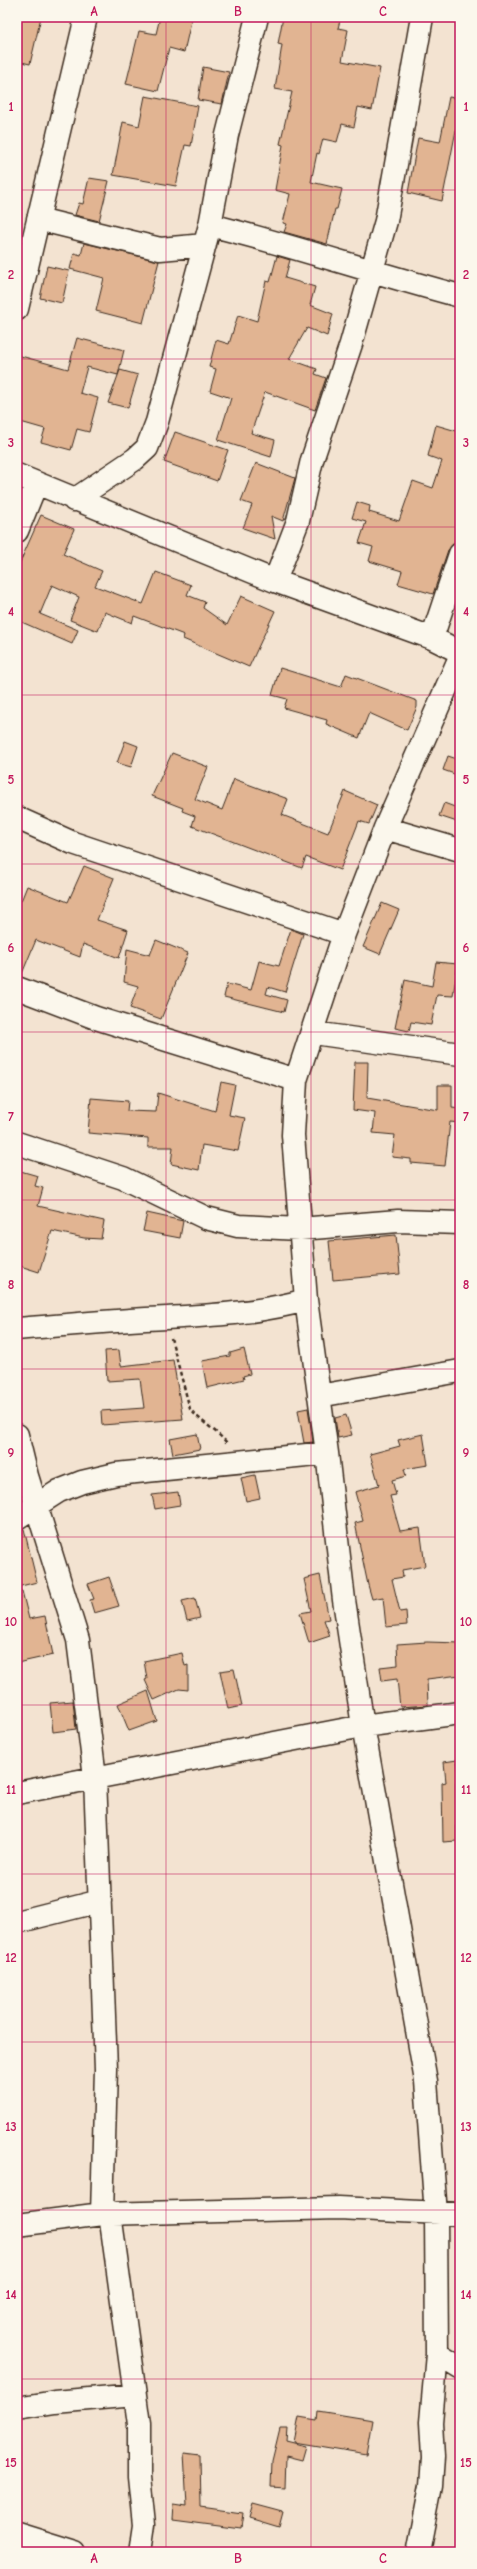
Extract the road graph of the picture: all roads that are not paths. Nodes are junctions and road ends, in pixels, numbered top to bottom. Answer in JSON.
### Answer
{"nodes":[{"id":1,"x":86,"y":17,"type":"edge"},
{"id":2,"x":257,"y":17,"type":"edge"},
{"id":3,"x":422,"y":17,"type":"edge"},
{"id":4,"x":38,"y":219,"type":"junction"},
{"id":5,"x":208,"y":235,"type":"junction"},
{"id":6,"x":370,"y":270,"type":"junction"},
{"id":7,"x":460,"y":296,"type":"edge"},
{"id":8,"x":17,"y":309,"type":"edge"},
{"id":9,"x":26,"y":480,"type":"edge"},
{"id":10,"x":74,"y":500,"type":"junction"},
{"id":11,"x":17,"y":531,"type":"edge"},
{"id":12,"x":460,"y":554,"type":"edge"},
{"id":13,"x":276,"y":581,"type":"junction"},
{"id":14,"x":432,"y":638,"type":"junction"},
{"id":15,"x":460,"y":652,"type":"edge"},
{"id":16,"x":460,"y":657,"type":"edge"},
{"id":17,"x":17,"y":818,"type":"edge"},
{"id":18,"x":385,"y":828,"type":"junction"},
{"id":19,"x":460,"y":850,"type":"edge"},
{"id":20,"x":344,"y":934,"type":"junction"},
{"id":21,"x":17,"y":988,"type":"edge"},
{"id":22,"x":314,"y":1032,"type":"junction"},
{"id":23,"x":460,"y":1054,"type":"edge"},
{"id":24,"x":296,"y":1080,"type":"junction"},
{"id":25,"x":17,"y":1143,"type":"edge"},
{"id":26,"x":460,"y":1223,"type":"edge"},
{"id":27,"x":300,"y":1229,"type":"junction"},
{"id":28,"x":306,"y":1300,"type":"junction"},
{"id":29,"x":17,"y":1329,"type":"edge"},
{"id":30,"x":460,"y":1371,"type":"edge"},
{"id":31,"x":319,"y":1396,"type":"junction"},
{"id":32,"x":17,"y":1435,"type":"edge"},
{"id":33,"x":327,"y":1453,"type":"junction"},
{"id":34,"x":37,"y":1507,"type":"junction"},
{"id":35,"x":17,"y":1518,"type":"edge"},
{"id":36,"x":460,"y":1713,"type":"edge"},
{"id":37,"x":363,"y":1726,"type":"junction"},
{"id":38,"x":95,"y":1778,"type":"junction"},
{"id":39,"x":24,"y":1788,"type":"edge"},
{"id":40,"x":100,"y":1902,"type":"junction"},
{"id":41,"x":17,"y":1922,"type":"edge"},
{"id":42,"x":106,"y":2214,"type":"junction"},
{"id":43,"x":436,"y":2214,"type":"junction"},
{"id":44,"x":460,"y":2214,"type":"edge"},
{"id":45,"x":17,"y":2225,"type":"edge"},
{"id":46,"x":437,"y":2354,"type":"junction"},
{"id":47,"x":460,"y":2368,"type":"edge"},
{"id":48,"x":135,"y":2394,"type":"junction"},
{"id":49,"x":17,"y":2408,"type":"edge"},
{"id":50,"x":17,"y":2534,"type":"edge"},
{"id":51,"x":75,"y":2552,"type":"edge"},
{"id":52,"x":140,"y":2552,"type":"edge"},
{"id":53,"x":418,"y":2552,"type":"edge"}],
"edges":[{"from":1,"to":4,"type":"street"},
{"from":2,"to":5,"type":"street"},
{"from":3,"to":6,"type":"street"},
{"from":4,"to":5,"type":"street"},
{"from":4,"to":8,"type":"street"},
{"from":5,"to":6,"type":"street"},
{"from":5,"to":10,"type":"street"},
{"from":6,"to":7,"type":"street"},
{"from":6,"to":13,"type":"street"},
{"from":9,"to":10,"type":"street"},
{"from":9,"to":11,"type":"street"},
{"from":10,"to":13,"type":"street"},
{"from":12,"to":14,"type":"street"},
{"from":13,"to":14,"type":"street"},
{"from":14,"to":15,"type":"street"},
{"from":16,"to":18,"type":"street"},
{"from":17,"to":20,"type":"street"},
{"from":18,"to":19,"type":"street"},
{"from":18,"to":20,"type":"street"},
{"from":20,"to":22,"type":"street"},
{"from":21,"to":24,"type":"street"},
{"from":22,"to":23,"type":"street"},
{"from":22,"to":24,"type":"street"},
{"from":24,"to":27,"type":"street"},
{"from":25,"to":27,"type":"street"},
{"from":26,"to":27,"type":"street"},
{"from":27,"to":28,"type":"street"},
{"from":28,"to":29,"type":"street"},
{"from":28,"to":31,"type":"street"},
{"from":30,"to":31,"type":"street"},
{"from":31,"to":33,"type":"street"},
{"from":32,"to":34,"type":"street"},
{"from":33,"to":34,"type":"street"},
{"from":33,"to":37,"type":"street"},
{"from":34,"to":35,"type":"street"},
{"from":34,"to":38,"type":"street"},
{"from":36,"to":37,"type":"street"},
{"from":37,"to":38,"type":"street"},
{"from":37,"to":43,"type":"street"},
{"from":38,"to":39,"type":"street"},
{"from":38,"to":40,"type":"street"},
{"from":40,"to":41,"type":"street"},
{"from":40,"to":42,"type":"street"},
{"from":42,"to":43,"type":"street"},
{"from":42,"to":45,"type":"street"},
{"from":42,"to":48,"type":"street"},
{"from":43,"to":44,"type":"street"},
{"from":43,"to":46,"type":"street"},
{"from":46,"to":47,"type":"street"},
{"from":46,"to":53,"type":"street"},
{"from":48,"to":49,"type":"street"},
{"from":48,"to":52,"type":"street"},
{"from":50,"to":51,"type":"street"}]}
